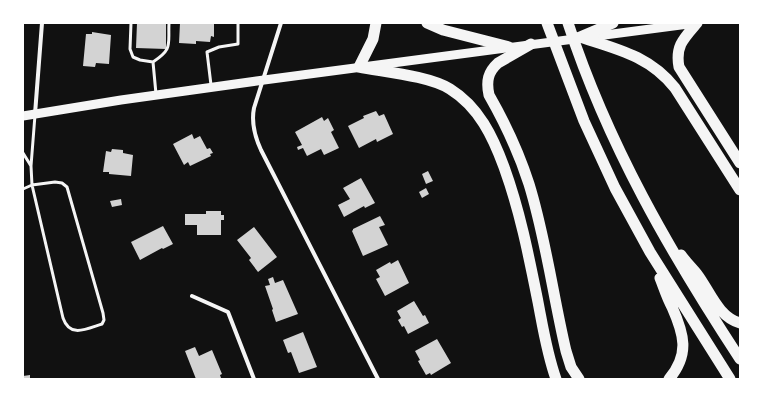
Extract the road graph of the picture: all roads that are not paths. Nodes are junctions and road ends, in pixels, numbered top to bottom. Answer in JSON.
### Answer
{"nodes":[{"id":1,"x":42,"y":23,"type":"edge"},
{"id":2,"x":131,"y":23,"type":"edge"},
{"id":3,"x":169,"y":23,"type":"edge"},
{"id":4,"x":238,"y":23,"type":"edge"},
{"id":5,"x":281,"y":23,"type":"edge"},
{"id":6,"x":376,"y":23,"type":"edge"},
{"id":7,"x":427,"y":23,"type":"edge"},
{"id":8,"x":547,"y":23,"type":"edge"},
{"id":9,"x":568,"y":23,"type":"edge"},
{"id":10,"x":613,"y":23,"type":"edge"},
{"id":11,"x":696,"y":23,"type":"edge"},
{"id":12,"x":580,"y":37,"type":"junction"},
{"id":13,"x":531,"y":44,"type":"junction"},
{"id":14,"x":509,"y":47,"type":"junction"},
{"id":15,"x":153,"y":62,"type":"junction"},
{"id":16,"x":360,"y":67,"type":"junction"},
{"id":17,"x":264,"y":80,"type":"junction"},
{"id":18,"x":212,"y":87,"type":"junction"},
{"id":19,"x":156,"y":95,"type":"junction"},
{"id":20,"x":35,"y":114,"type":"junction"},
{"id":21,"x":23,"y":116,"type":"edge"},
{"id":22,"x":23,"y":153,"type":"edge"},
{"id":23,"x":740,"y":163,"type":"edge"},
{"id":24,"x":31,"y":166,"type":"junction"},
{"id":25,"x":32,"y":185,"type":"junction"},
{"id":26,"x":23,"y":189,"type":"edge"},
{"id":27,"x":740,"y":190,"type":"edge"},
{"id":28,"x":663,"y":235,"type":"junction"},
{"id":29,"x":650,"y":252,"type":"junction"},
{"id":30,"x":192,"y":296,"type":"dead end"},
{"id":31,"x":740,"y":323,"type":"edge"},
{"id":32,"x":740,"y":359,"type":"edge"},
{"id":33,"x":254,"y":379,"type":"edge"},
{"id":34,"x":378,"y":379,"type":"edge"},
{"id":35,"x":556,"y":379,"type":"edge"},
{"id":36,"x":579,"y":379,"type":"edge"},
{"id":37,"x":669,"y":379,"type":"edge"},
{"id":38,"x":730,"y":379,"type":"edge"}],
"edges":[{"from":1,"to":20,"type":"street"},
{"from":2,"to":15,"type":"lane"},
{"from":3,"to":15,"type":"lane"},
{"from":4,"to":18,"type":"lane"},
{"from":5,"to":17,"type":"street"},
{"from":6,"to":16,"type":"highway"},
{"from":7,"to":14,"type":"highway"},
{"from":8,"to":29,"type":"highway"},
{"from":9,"to":28,"type":"highway"},
{"from":10,"to":12,"type":"highway"},
{"from":11,"to":12,"type":"main road"},
{"from":11,"to":23,"type":"highway"},
{"from":12,"to":13,"type":"main road"},
{"from":12,"to":27,"type":"highway"},
{"from":13,"to":14,"type":"main road"},
{"from":13,"to":36,"type":"highway"},
{"from":14,"to":16,"type":"main road"},
{"from":15,"to":19,"type":"lane"},
{"from":16,"to":17,"type":"main road"},
{"from":16,"to":35,"type":"highway"},
{"from":17,"to":18,"type":"main road"},
{"from":17,"to":34,"type":"street"},
{"from":18,"to":19,"type":"main road"},
{"from":19,"to":20,"type":"main road"},
{"from":20,"to":21,"type":"main road"},
{"from":20,"to":24,"type":"lane"},
{"from":22,"to":24,"type":"lane"},
{"from":24,"to":25,"type":"lane"},
{"from":25,"to":25,"type":"lane"},
{"from":25,"to":26,"type":"lane"},
{"from":28,"to":31,"type":"highway"},
{"from":28,"to":32,"type":"highway"},
{"from":29,"to":37,"type":"highway"},
{"from":29,"to":38,"type":"highway"},
{"from":30,"to":33,"type":"street"}]}
